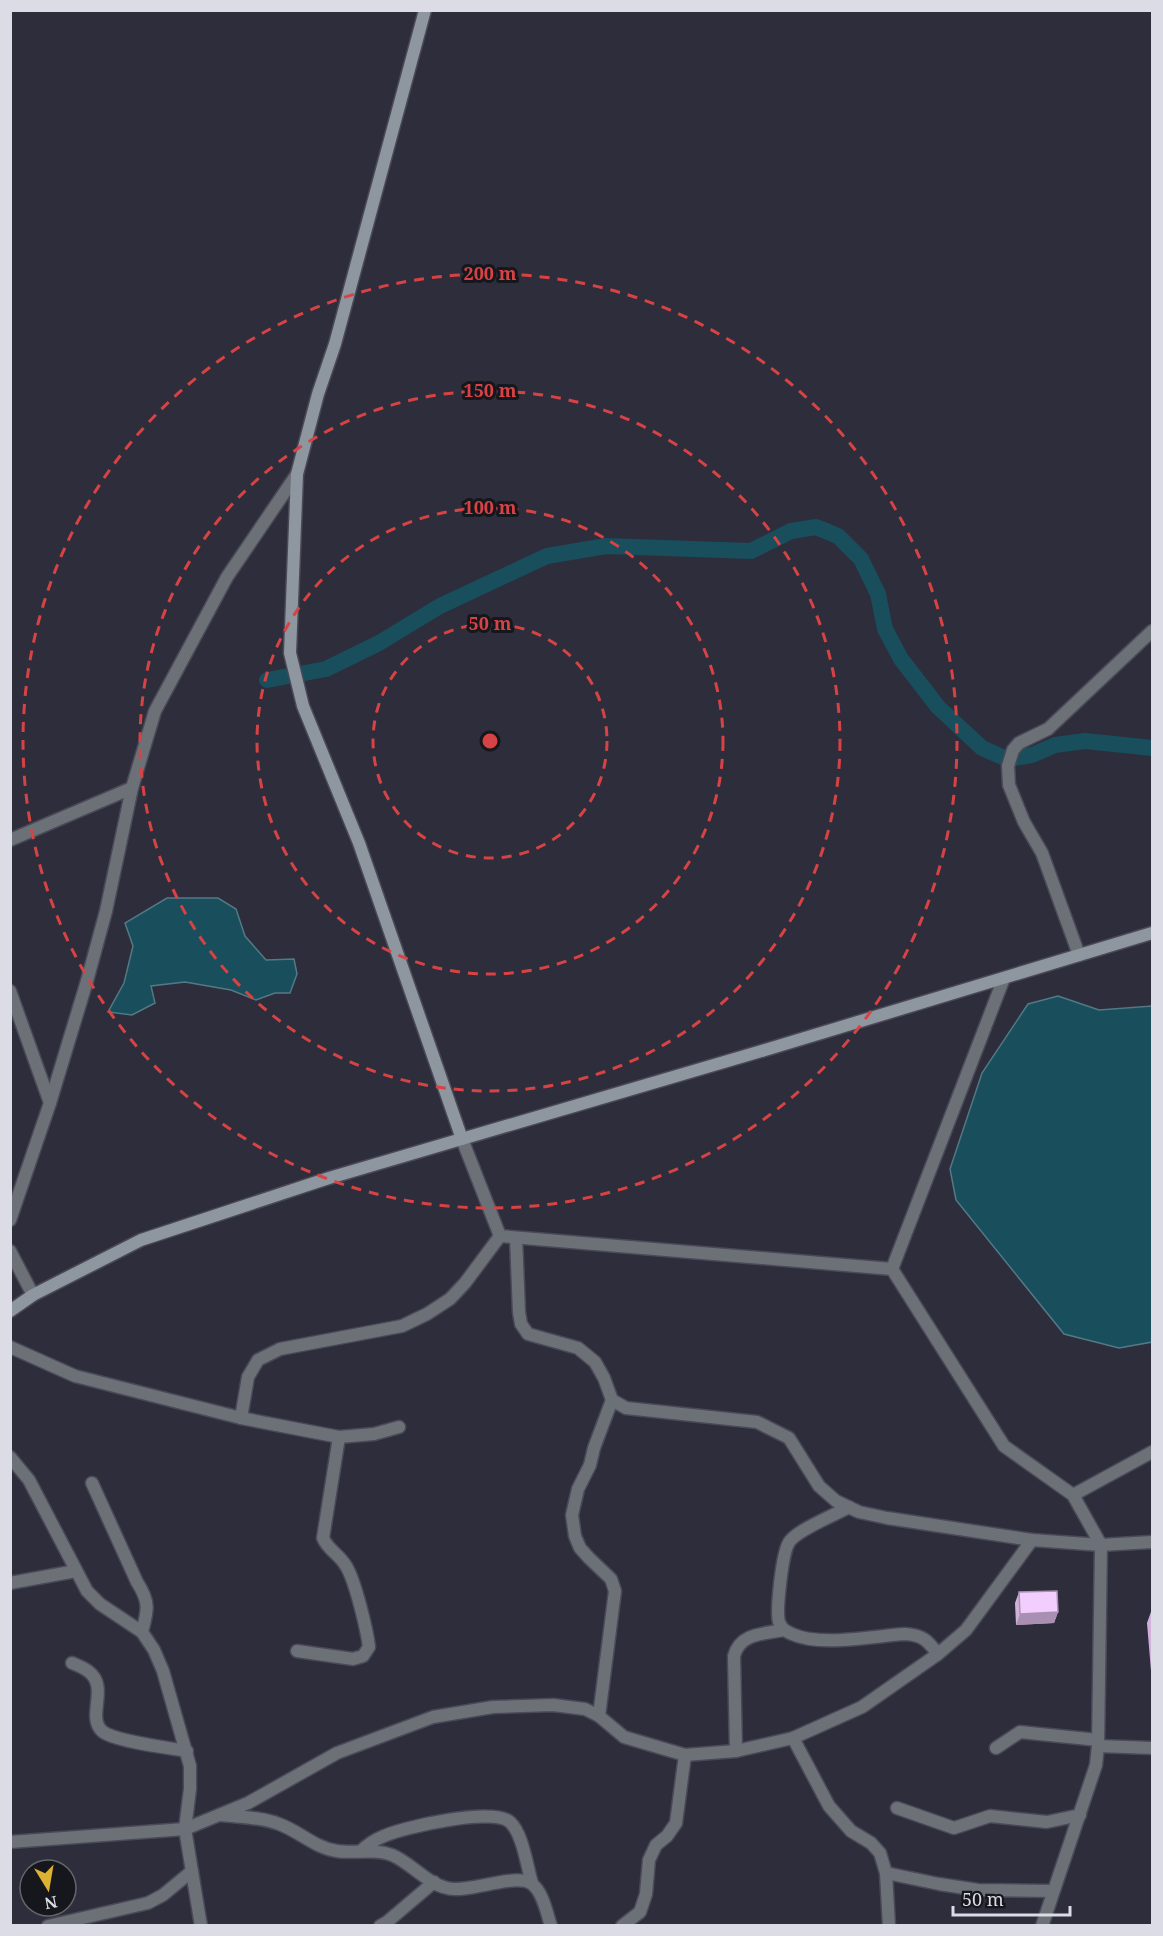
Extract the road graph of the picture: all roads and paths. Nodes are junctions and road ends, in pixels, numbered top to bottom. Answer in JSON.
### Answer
{"nodes":[{"id":1,"x":425,"y":10,"type":"edge"},
{"id":2,"x":297,"y":474,"type":"junction"},
{"id":3,"x":1152,"y":631,"type":"edge"},
{"id":4,"x":132,"y":788,"type":"junction"},
{"id":5,"x":10,"y":840,"type":"edge"},
{"id":6,"x":1152,"y":933,"type":"edge"},
{"id":7,"x":1079,"y":955,"type":"junction"},
{"id":8,"x":1004,"y":978,"type":"junction"},
{"id":9,"x":10,"y":991,"type":"edge"},
{"id":10,"x":50,"y":1103,"type":"junction"},
{"id":11,"x":462,"y":1139,"type":"junction"},
{"id":12,"x":10,"y":1220,"type":"edge"},
{"id":13,"x":500,"y":1236,"type":"junction"},
{"id":14,"x":516,"y":1238,"type":"junction"},
{"id":15,"x":10,"y":1251,"type":"edge"},
{"id":16,"x":892,"y":1269,"type":"junction"},
{"id":17,"x":33,"y":1295,"type":"junction"},
{"id":18,"x":10,"y":1311,"type":"edge"},
{"id":19,"x":10,"y":1347,"type":"edge"},
{"id":20,"x":612,"y":1400,"type":"junction"},
{"id":21,"x":241,"y":1418,"type":"junction"},
{"id":22,"x":399,"y":1427,"type":"dead end"},
{"id":23,"x":339,"y":1437,"type":"junction"},
{"id":24,"x":1152,"y":1452,"type":"edge"},
{"id":25,"x":10,"y":1457,"type":"edge"},
{"id":26,"x":92,"y":1483,"type":"dead end"},
{"id":27,"x":1073,"y":1495,"type":"junction"},
{"id":28,"x":849,"y":1507,"type":"junction"},
{"id":29,"x":1032,"y":1540,"type":"junction"},
{"id":30,"x":1152,"y":1542,"type":"edge"},
{"id":31,"x":1101,"y":1545,"type":"junction"},
{"id":32,"x":76,"y":1571,"type":"junction"},
{"id":33,"x":10,"y":1583,"type":"edge"},
{"id":34,"x":784,"y":1630,"type":"junction"},
{"id":35,"x":141,"y":1632,"type":"junction"},
{"id":36,"x":297,"y":1651,"type":"dead end"},
{"id":37,"x":938,"y":1654,"type":"junction"},
{"id":38,"x":72,"y":1663,"type":"dead end"},
{"id":39,"x":599,"y":1716,"type":"junction"},
{"id":40,"x":793,"y":1738,"type":"junction"},
{"id":41,"x":1098,"y":1743,"type":"junction"},
{"id":42,"x":996,"y":1748,"type":"dead end"},
{"id":43,"x":1152,"y":1749,"type":"edge"},
{"id":44,"x":187,"y":1751,"type":"junction"},
{"id":45,"x":736,"y":1751,"type":"junction"},
{"id":46,"x":685,"y":1755,"type":"junction"},
{"id":47,"x":897,"y":1808,"type":"dead end"},
{"id":48,"x":219,"y":1815,"type":"junction"},
{"id":49,"x":1080,"y":1815,"type":"junction"},
{"id":50,"x":185,"y":1829,"type":"junction"},
{"id":51,"x":10,"y":1842,"type":"edge"},
{"id":52,"x":361,"y":1851,"type":"junction"},
{"id":53,"x":192,"y":1871,"type":"junction"},
{"id":54,"x":886,"y":1873,"type":"junction"},
{"id":55,"x":434,"y":1882,"type":"junction"},
{"id":56,"x":532,"y":1883,"type":"junction"},
{"id":57,"x":1053,"y":1891,"type":"junction"},
{"id":58,"x":48,"y":1926,"type":"edge"},
{"id":59,"x":201,"y":1926,"type":"edge"},
{"id":60,"x":380,"y":1926,"type":"edge"},
{"id":61,"x":551,"y":1926,"type":"edge"},
{"id":62,"x":622,"y":1926,"type":"edge"},
{"id":63,"x":889,"y":1926,"type":"edge"},
{"id":64,"x":1042,"y":1926,"type":"edge"}],
"edges":[{"from":1,"to":2,"type":"main road"},
{"from":2,"to":4,"type":"street"},
{"from":2,"to":11,"type":"main road"},
{"from":3,"to":7,"type":"street"},
{"from":4,"to":5,"type":"street"},
{"from":4,"to":10,"type":"street"},
{"from":6,"to":7,"type":"main road"},
{"from":7,"to":8,"type":"main road"},
{"from":8,"to":11,"type":"main road"},
{"from":8,"to":16,"type":"street"},
{"from":9,"to":10,"type":"street"},
{"from":10,"to":12,"type":"street"},
{"from":11,"to":13,"type":"street"},
{"from":11,"to":17,"type":"main road"},
{"from":13,"to":14,"type":"street"},
{"from":13,"to":21,"type":"street"},
{"from":14,"to":16,"type":"street"},
{"from":14,"to":20,"type":"street"},
{"from":15,"to":17,"type":"street"},
{"from":16,"to":27,"type":"street"},
{"from":17,"to":18,"type":"main road"},
{"from":19,"to":21,"type":"street"},
{"from":20,"to":28,"type":"street"},
{"from":20,"to":39,"type":"street"},
{"from":21,"to":23,"type":"street"},
{"from":22,"to":23,"type":"street"},
{"from":23,"to":36,"type":"street"},
{"from":24,"to":27,"type":"street"},
{"from":25,"to":32,"type":"street"},
{"from":26,"to":35,"type":"street"},
{"from":27,"to":31,"type":"street"},
{"from":28,"to":29,"type":"street"},
{"from":28,"to":34,"type":"street"},
{"from":29,"to":31,"type":"street"},
{"from":29,"to":37,"type":"street"},
{"from":30,"to":31,"type":"street"},
{"from":31,"to":41,"type":"street"},
{"from":32,"to":33,"type":"street"},
{"from":32,"to":35,"type":"street"},
{"from":34,"to":37,"type":"street"},
{"from":34,"to":45,"type":"street"},
{"from":35,"to":44,"type":"street"},
{"from":37,"to":40,"type":"street"},
{"from":38,"to":44,"type":"street"},
{"from":39,"to":46,"type":"street"},
{"from":39,"to":48,"type":"street"},
{"from":40,"to":45,"type":"street"},
{"from":40,"to":54,"type":"street"},
{"from":41,"to":42,"type":"street"},
{"from":41,"to":43,"type":"street"},
{"from":41,"to":49,"type":"street"},
{"from":44,"to":50,"type":"street"},
{"from":45,"to":46,"type":"street"},
{"from":46,"to":62,"type":"street"},
{"from":47,"to":49,"type":"street"},
{"from":48,"to":50,"type":"street"},
{"from":48,"to":52,"type":"street"},
{"from":49,"to":57,"type":"street"},
{"from":50,"to":51,"type":"street"},
{"from":50,"to":53,"type":"street"},
{"from":52,"to":55,"type":"street"},
{"from":52,"to":56,"type":"street"},
{"from":53,"to":58,"type":"street"},
{"from":53,"to":59,"type":"street"},
{"from":54,"to":57,"type":"street"},
{"from":54,"to":63,"type":"street"},
{"from":55,"to":56,"type":"street"},
{"from":55,"to":60,"type":"street"},
{"from":56,"to":61,"type":"street"},
{"from":57,"to":64,"type":"street"}]}
